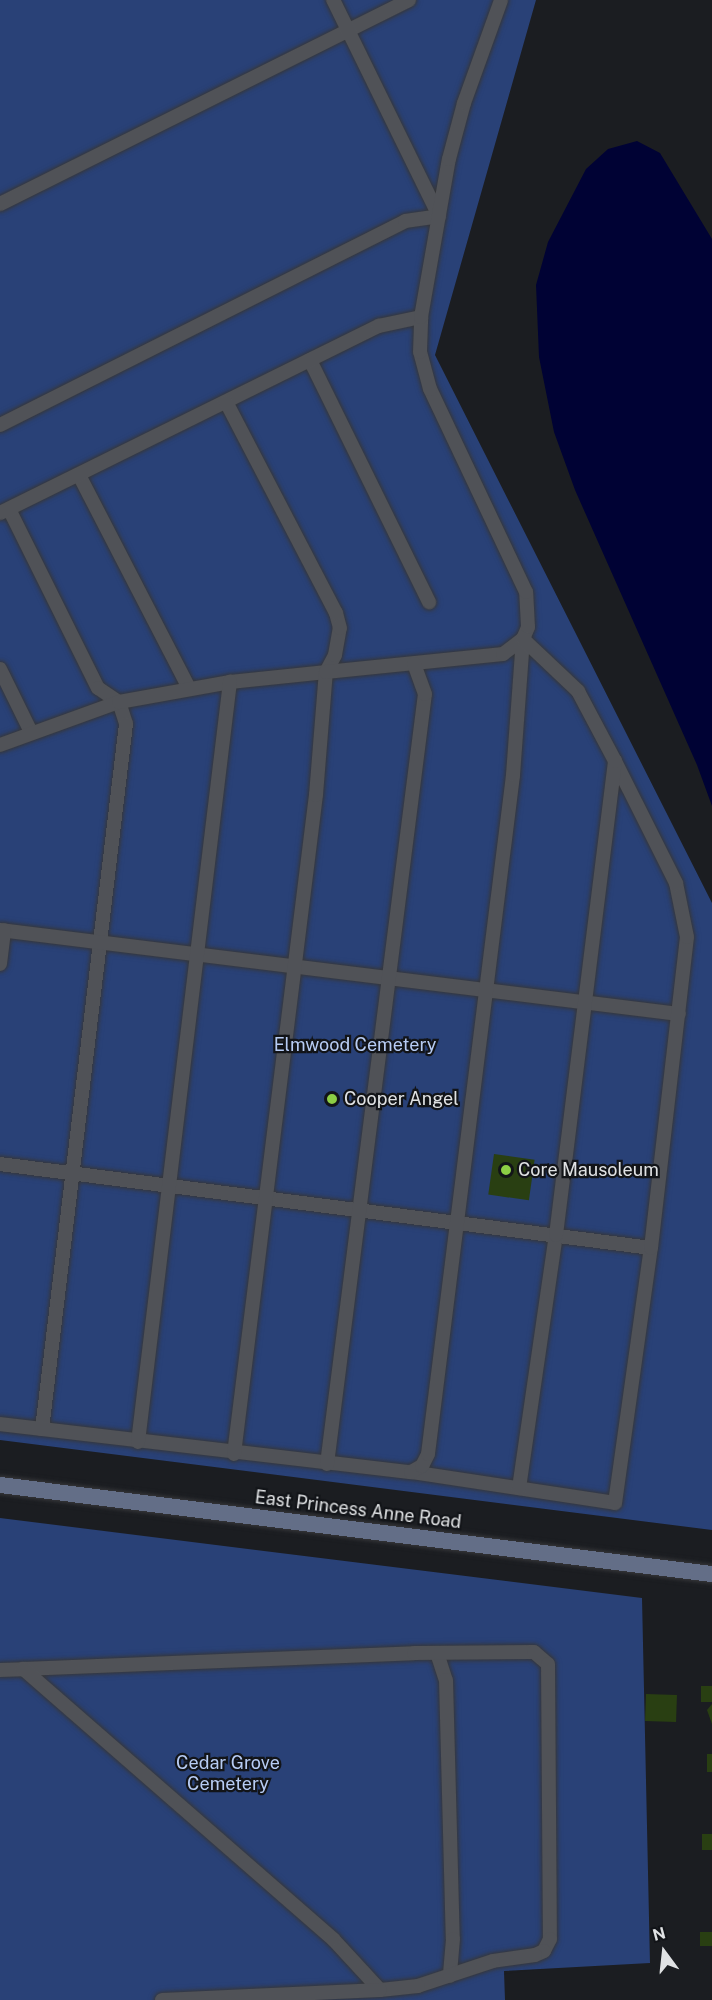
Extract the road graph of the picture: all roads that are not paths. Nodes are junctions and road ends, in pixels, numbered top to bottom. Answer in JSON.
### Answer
{"nodes":[{"id":1,"x":333,"y":0,"type":"edge"},
{"id":2,"x":409,"y":0,"type":"edge"},
{"id":3,"x":501,"y":0,"type":"edge"},
{"id":4,"x":347,"y":30,"type":"junction"},
{"id":5,"x":0,"y":204,"type":"edge"},
{"id":6,"x":439,"y":216,"type":"junction"},
{"id":7,"x":421,"y":317,"type":"junction"},
{"id":8,"x":310,"y":360,"type":"junction"},
{"id":9,"x":226,"y":402,"type":"junction"},
{"id":10,"x":0,"y":425,"type":"edge"},
{"id":11,"x":79,"y":474,"type":"junction"},
{"id":12,"x":4,"y":511,"type":"edge"},
{"id":13,"x":429,"y":602,"type":"dead end"},
{"id":14,"x":523,"y":639,"type":"junction"},
{"id":15,"x":414,"y":664,"type":"junction"},
{"id":16,"x":0,"y":669,"type":"edge"},
{"id":17,"x":326,"y":672,"type":"junction"},
{"id":18,"x":230,"y":682,"type":"junction"},
{"id":19,"x":189,"y":688,"type":"junction"},
{"id":20,"x":120,"y":702,"type":"junction"},
{"id":21,"x":31,"y":732,"type":"junction"},
{"id":22,"x":0,"y":744,"type":"edge"},
{"id":23,"x":615,"y":760,"type":"junction"},
{"id":24,"x":2,"y":930,"type":"edge"},
{"id":25,"x":102,"y":942,"type":"junction"},
{"id":26,"x":199,"y":954,"type":"junction"},
{"id":27,"x":0,"y":964,"type":"edge"},
{"id":28,"x":294,"y":966,"type":"junction"},
{"id":29,"x":390,"y":978,"type":"junction"},
{"id":30,"x":486,"y":990,"type":"junction"},
{"id":31,"x":583,"y":1002,"type":"junction"},
{"id":32,"x":680,"y":1014,"type":"junction"},
{"id":33,"x":0,"y":1164,"type":"edge"},
{"id":34,"x":73,"y":1173,"type":"junction"},
{"id":35,"x":168,"y":1185,"type":"junction"},
{"id":36,"x":266,"y":1197,"type":"junction"},
{"id":37,"x":362,"y":1210,"type":"junction"},
{"id":38,"x":458,"y":1222,"type":"junction"},
{"id":39,"x":556,"y":1235,"type":"junction"},
{"id":40,"x":651,"y":1248,"type":"junction"},
{"id":41,"x":0,"y":1424,"type":"edge"},
{"id":42,"x":42,"y":1430,"type":"junction"},
{"id":43,"x":138,"y":1442,"type":"junction"},
{"id":44,"x":234,"y":1454,"type":"junction"},
{"id":45,"x":327,"y":1464,"type":"junction"},
{"id":46,"x":411,"y":1472,"type":"junction"},
{"id":47,"x":0,"y":1485,"type":"edge"},
{"id":48,"x":519,"y":1488,"type":"junction"},
{"id":49,"x":712,"y":1574,"type":"edge"},
{"id":50,"x":437,"y":1653,"type":"junction"},
{"id":51,"x":23,"y":1669,"type":"junction"},
{"id":52,"x":0,"y":1670,"type":"edge"},
{"id":53,"x":450,"y":1976,"type":"junction"},
{"id":54,"x":380,"y":1989,"type":"junction"},
{"id":55,"x":162,"y":2000,"type":"edge"}],
"edges":[{"from":1,"to":4,"type":"lane"},
{"from":2,"to":4,"type":"lane"},
{"from":3,"to":6,"type":"lane"},
{"from":4,"to":5,"type":"lane"},
{"from":4,"to":6,"type":"lane"},
{"from":6,"to":7,"type":"lane"},
{"from":6,"to":10,"type":"lane"},
{"from":7,"to":8,"type":"lane"},
{"from":7,"to":14,"type":"lane"},
{"from":8,"to":9,"type":"lane"},
{"from":8,"to":13,"type":"lane"},
{"from":9,"to":11,"type":"lane"},
{"from":9,"to":17,"type":"lane"},
{"from":11,"to":12,"type":"lane"},
{"from":11,"to":19,"type":"lane"},
{"from":12,"to":20,"type":"lane"},
{"from":14,"to":15,"type":"lane"},
{"from":14,"to":23,"type":"lane"},
{"from":14,"to":30,"type":"lane"},
{"from":15,"to":17,"type":"lane"},
{"from":15,"to":29,"type":"lane"},
{"from":16,"to":21,"type":"lane"},
{"from":17,"to":18,"type":"lane"},
{"from":17,"to":28,"type":"lane"},
{"from":18,"to":19,"type":"lane"},
{"from":18,"to":26,"type":"lane"},
{"from":19,"to":20,"type":"lane"},
{"from":20,"to":21,"type":"lane"},
{"from":20,"to":25,"type":"lane"},
{"from":21,"to":22,"type":"lane"},
{"from":23,"to":31,"type":"lane"},
{"from":23,"to":32,"type":"lane"},
{"from":24,"to":25,"type":"lane"},
{"from":24,"to":27,"type":"lane"},
{"from":25,"to":26,"type":"lane"},
{"from":25,"to":34,"type":"lane"},
{"from":26,"to":28,"type":"lane"},
{"from":26,"to":35,"type":"lane"},
{"from":28,"to":29,"type":"lane"},
{"from":28,"to":36,"type":"lane"},
{"from":29,"to":30,"type":"lane"},
{"from":29,"to":37,"type":"lane"},
{"from":30,"to":31,"type":"lane"},
{"from":30,"to":38,"type":"lane"},
{"from":31,"to":32,"type":"lane"},
{"from":31,"to":39,"type":"lane"},
{"from":32,"to":40,"type":"lane"},
{"from":33,"to":34,"type":"lane"},
{"from":34,"to":35,"type":"lane"},
{"from":34,"to":42,"type":"lane"},
{"from":35,"to":36,"type":"lane"},
{"from":35,"to":43,"type":"lane"},
{"from":36,"to":37,"type":"lane"},
{"from":36,"to":44,"type":"lane"},
{"from":37,"to":38,"type":"lane"},
{"from":37,"to":45,"type":"lane"},
{"from":38,"to":39,"type":"lane"},
{"from":38,"to":46,"type":"lane"},
{"from":39,"to":40,"type":"lane"},
{"from":39,"to":48,"type":"lane"},
{"from":40,"to":48,"type":"lane"},
{"from":41,"to":42,"type":"lane"},
{"from":42,"to":43,"type":"lane"},
{"from":43,"to":44,"type":"lane"},
{"from":44,"to":45,"type":"lane"},
{"from":45,"to":46,"type":"lane"},
{"from":46,"to":48,"type":"lane"},
{"from":47,"to":49,"type":"main road","name":"East Princess Anne Road"},
{"from":50,"to":51,"type":"lane"},
{"from":50,"to":53,"type":"lane"},
{"from":50,"to":53,"type":"lane"},
{"from":51,"to":52,"type":"lane"},
{"from":51,"to":54,"type":"lane"},
{"from":53,"to":54,"type":"lane"},
{"from":54,"to":55,"type":"lane"}]}
